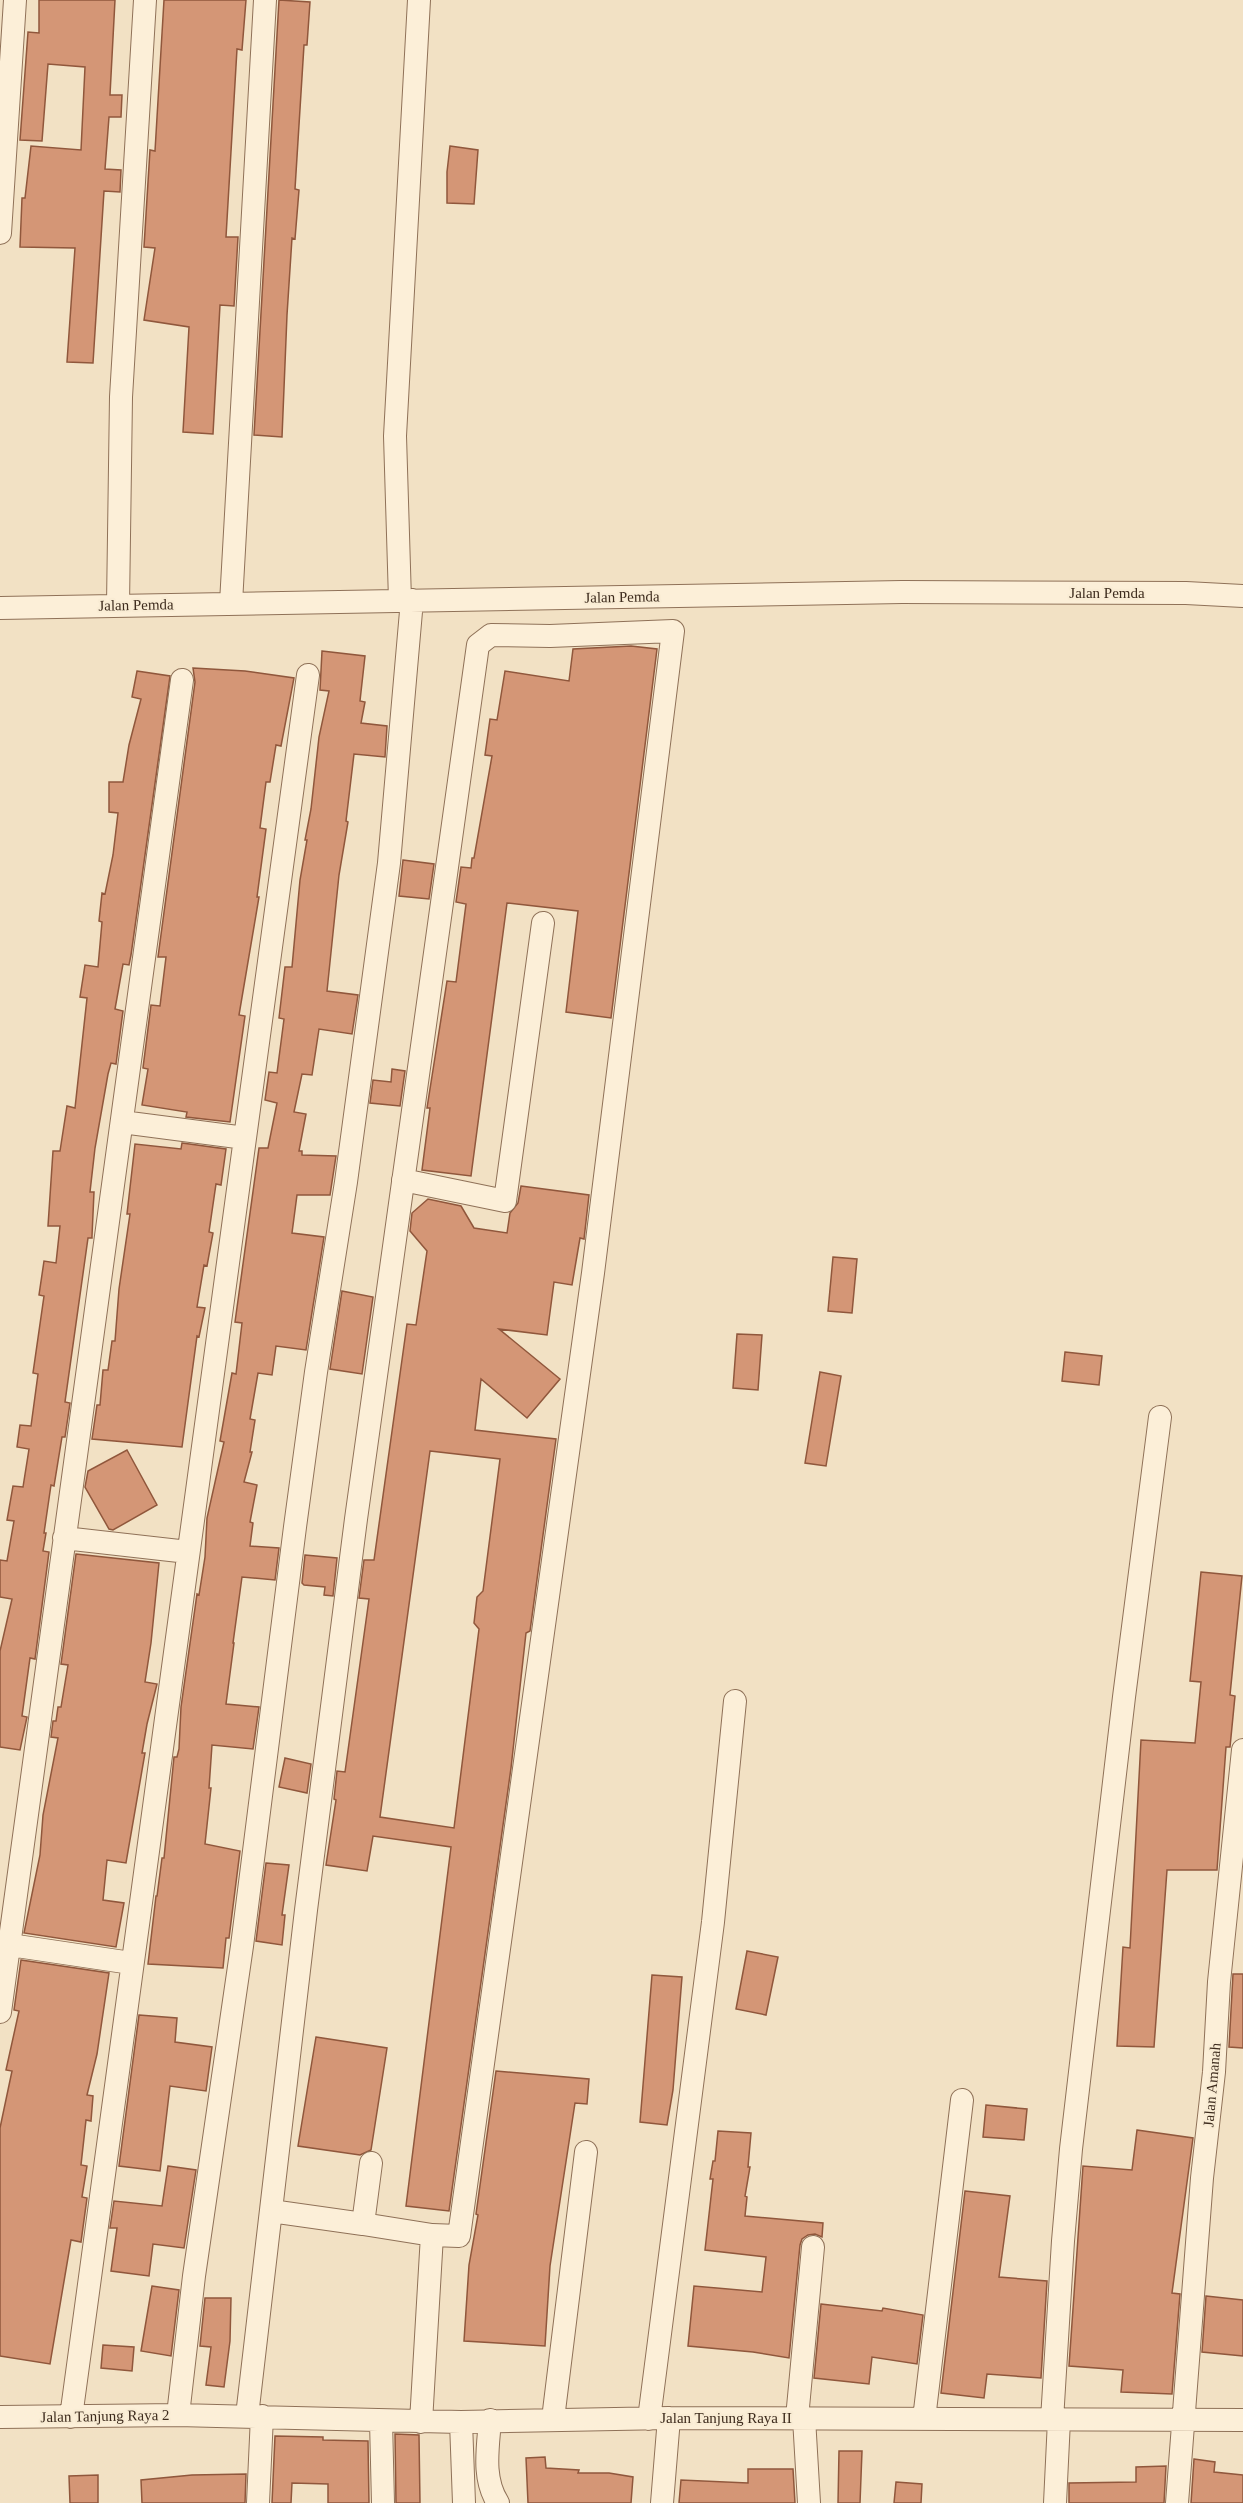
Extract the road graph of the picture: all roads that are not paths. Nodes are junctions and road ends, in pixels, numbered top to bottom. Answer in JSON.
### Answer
{"nodes":[{"id":1,"x":15,"y":0,"type":"edge"},
{"id":2,"x":145,"y":0,"type":"edge"},
{"id":3,"x":266,"y":0,"type":"edge"},
{"id":4,"x":418,"y":0,"type":"edge"},
{"id":5,"x":0,"y":233,"type":"edge"},
{"id":6,"x":1243,"y":596,"type":"edge"},
{"id":7,"x":406,"y":600,"type":"junction"},
{"id":8,"x":231,"y":603,"type":"junction"},
{"id":9,"x":118,"y":605,"type":"junction"},
{"id":10,"x":0,"y":608,"type":"edge"},
{"id":11,"x":308,"y":675,"type":"dead end"},
{"id":12,"x":182,"y":680,"type":"dead end"},
{"id":13,"x":543,"y":923,"type":"dead end"},
{"id":14,"x":122,"y":1122,"type":"junction"},
{"id":15,"x":245,"y":1138,"type":"junction"},
{"id":16,"x":403,"y":1180,"type":"junction"},
{"id":17,"x":1160,"y":1417,"type":"dead end"},
{"id":18,"x":64,"y":1538,"type":"junction"},
{"id":19,"x":188,"y":1552,"type":"junction"},
{"id":20,"x":735,"y":1701,"type":"dead end"},
{"id":21,"x":1243,"y":1750,"type":"edge"},
{"id":22,"x":10,"y":1945,"type":"junction"},
{"id":23,"x":131,"y":1963,"type":"junction"},
{"id":24,"x":0,"y":2012,"type":"edge"},
{"id":25,"x":962,"y":2100,"type":"dead end"},
{"id":26,"x":586,"y":2152,"type":"dead end"},
{"id":27,"x":371,"y":2163,"type":"dead end"},
{"id":28,"x":271,"y":2211,"type":"junction"},
{"id":29,"x":363,"y":2224,"type":"junction"},
{"id":30,"x":432,"y":2235,"type":"junction"},
{"id":31,"x":813,"y":2247,"type":"dead end"},
{"id":32,"x":177,"y":2415,"type":"junction"},
{"id":33,"x":210,"y":2415,"type":"joint"},
{"id":34,"x":254,"y":2416,"type":"junction"},
{"id":35,"x":0,"y":2417,"type":"edge"},
{"id":36,"x":71,"y":2417,"type":"junction"},
{"id":37,"x":659,"y":2418,"type":"junction"},
{"id":38,"x":800,"y":2418,"type":"junction"},
{"id":39,"x":553,"y":2419,"type":"junction"},
{"id":40,"x":924,"y":2419,"type":"junction"},
{"id":41,"x":490,"y":2420,"type":"junction"},
{"id":42,"x":1055,"y":2420,"type":"junction"},
{"id":43,"x":1243,"y":2420,"type":"edge"},
{"id":44,"x":381,"y":2421,"type":"junction"},
{"id":45,"x":1183,"y":2421,"type":"junction"},
{"id":46,"x":421,"y":2422,"type":"junction"},
{"id":47,"x":461,"y":2422,"type":"junction"},
{"id":48,"x":258,"y":2503,"type":"edge"},
{"id":49,"x":383,"y":2503,"type":"edge"},
{"id":50,"x":464,"y":2503,"type":"edge"},
{"id":51,"x":498,"y":2503,"type":"edge"},
{"id":52,"x":662,"y":2503,"type":"edge"},
{"id":53,"x":809,"y":2503,"type":"edge"},
{"id":54,"x":1055,"y":2503,"type":"edge"},
{"id":55,"x":1177,"y":2503,"type":"edge"}],
"edges":[{"from":1,"to":5,"type":"street"},
{"from":2,"to":9,"type":"street"},
{"from":3,"to":8,"type":"street"},
{"from":4,"to":7,"type":"street"},
{"from":6,"to":7,"type":"street","name":"Jalan Pemda"},
{"from":7,"to":8,"type":"street","name":"Jalan Pemda"},
{"from":7,"to":32,"type":"street"},
{"from":8,"to":9,"type":"street","name":"Jalan Pemda"},
{"from":9,"to":10,"type":"street","name":"Jalan Pemda"},
{"from":11,"to":15,"type":"street"},
{"from":12,"to":14,"type":"street"},
{"from":13,"to":16,"type":"street"},
{"from":14,"to":15,"type":"street"},
{"from":14,"to":18,"type":"street"},
{"from":15,"to":19,"type":"street"},
{"from":16,"to":28,"type":"street"},
{"from":16,"to":30,"type":"street"},
{"from":17,"to":42,"type":"street"},
{"from":18,"to":19,"type":"street"},
{"from":18,"to":22,"type":"street"},
{"from":19,"to":23,"type":"street"},
{"from":20,"to":37,"type":"street"},
{"from":21,"to":45,"type":"street","name":"Jalan Amanah"},
{"from":22,"to":23,"type":"street"},
{"from":22,"to":24,"type":"street"},
{"from":23,"to":36,"type":"street"},
{"from":25,"to":40,"type":"street"},
{"from":26,"to":39,"type":"street"},
{"from":27,"to":29,"type":"street"},
{"from":28,"to":29,"type":"street"},
{"from":28,"to":34,"type":"street"},
{"from":29,"to":30,"type":"street"},
{"from":30,"to":46,"type":"street"},
{"from":31,"to":38,"type":"street"},
{"from":32,"to":33,"type":"street","name":"Jalan Tanjung Raya 2"},
{"from":32,"to":36,"type":"street","name":"Jalan Tanjung Raya 2"},
{"from":33,"to":34,"type":"street","name":"Jalan Tanjung Raya II"},
{"from":34,"to":44,"type":"street","name":"Jalan Tanjung Raya II"},
{"from":34,"to":48,"type":"street"},
{"from":35,"to":36,"type":"street","name":"Jalan Tanjung Raya 2"},
{"from":37,"to":38,"type":"street","name":"Jalan Tanjung Raya II"},
{"from":37,"to":39,"type":"street","name":"Jalan Tanjung Raya II"},
{"from":37,"to":52,"type":"street"},
{"from":38,"to":40,"type":"street","name":"Jalan Tanjung Raya II"},
{"from":38,"to":53,"type":"street"},
{"from":39,"to":41,"type":"street","name":"Jalan Tanjung Raya II"},
{"from":40,"to":42,"type":"street","name":"Jalan Tanjung Raya II"},
{"from":41,"to":47,"type":"street","name":"Jalan Tanjung Raya II"},
{"from":41,"to":51,"type":"street"},
{"from":42,"to":45,"type":"street","name":"Jalan Tanjung Raya II"},
{"from":42,"to":54,"type":"street"},
{"from":43,"to":45,"type":"street","name":"Jalan Tanjung Raya II"},
{"from":44,"to":46,"type":"street","name":"Jalan Tanjung Raya II"},
{"from":44,"to":49,"type":"street"},
{"from":45,"to":55,"type":"street","name":"Jalan Amanah"},
{"from":46,"to":47,"type":"street","name":"Jalan Tanjung Raya II"},
{"from":47,"to":50,"type":"street"}]}
